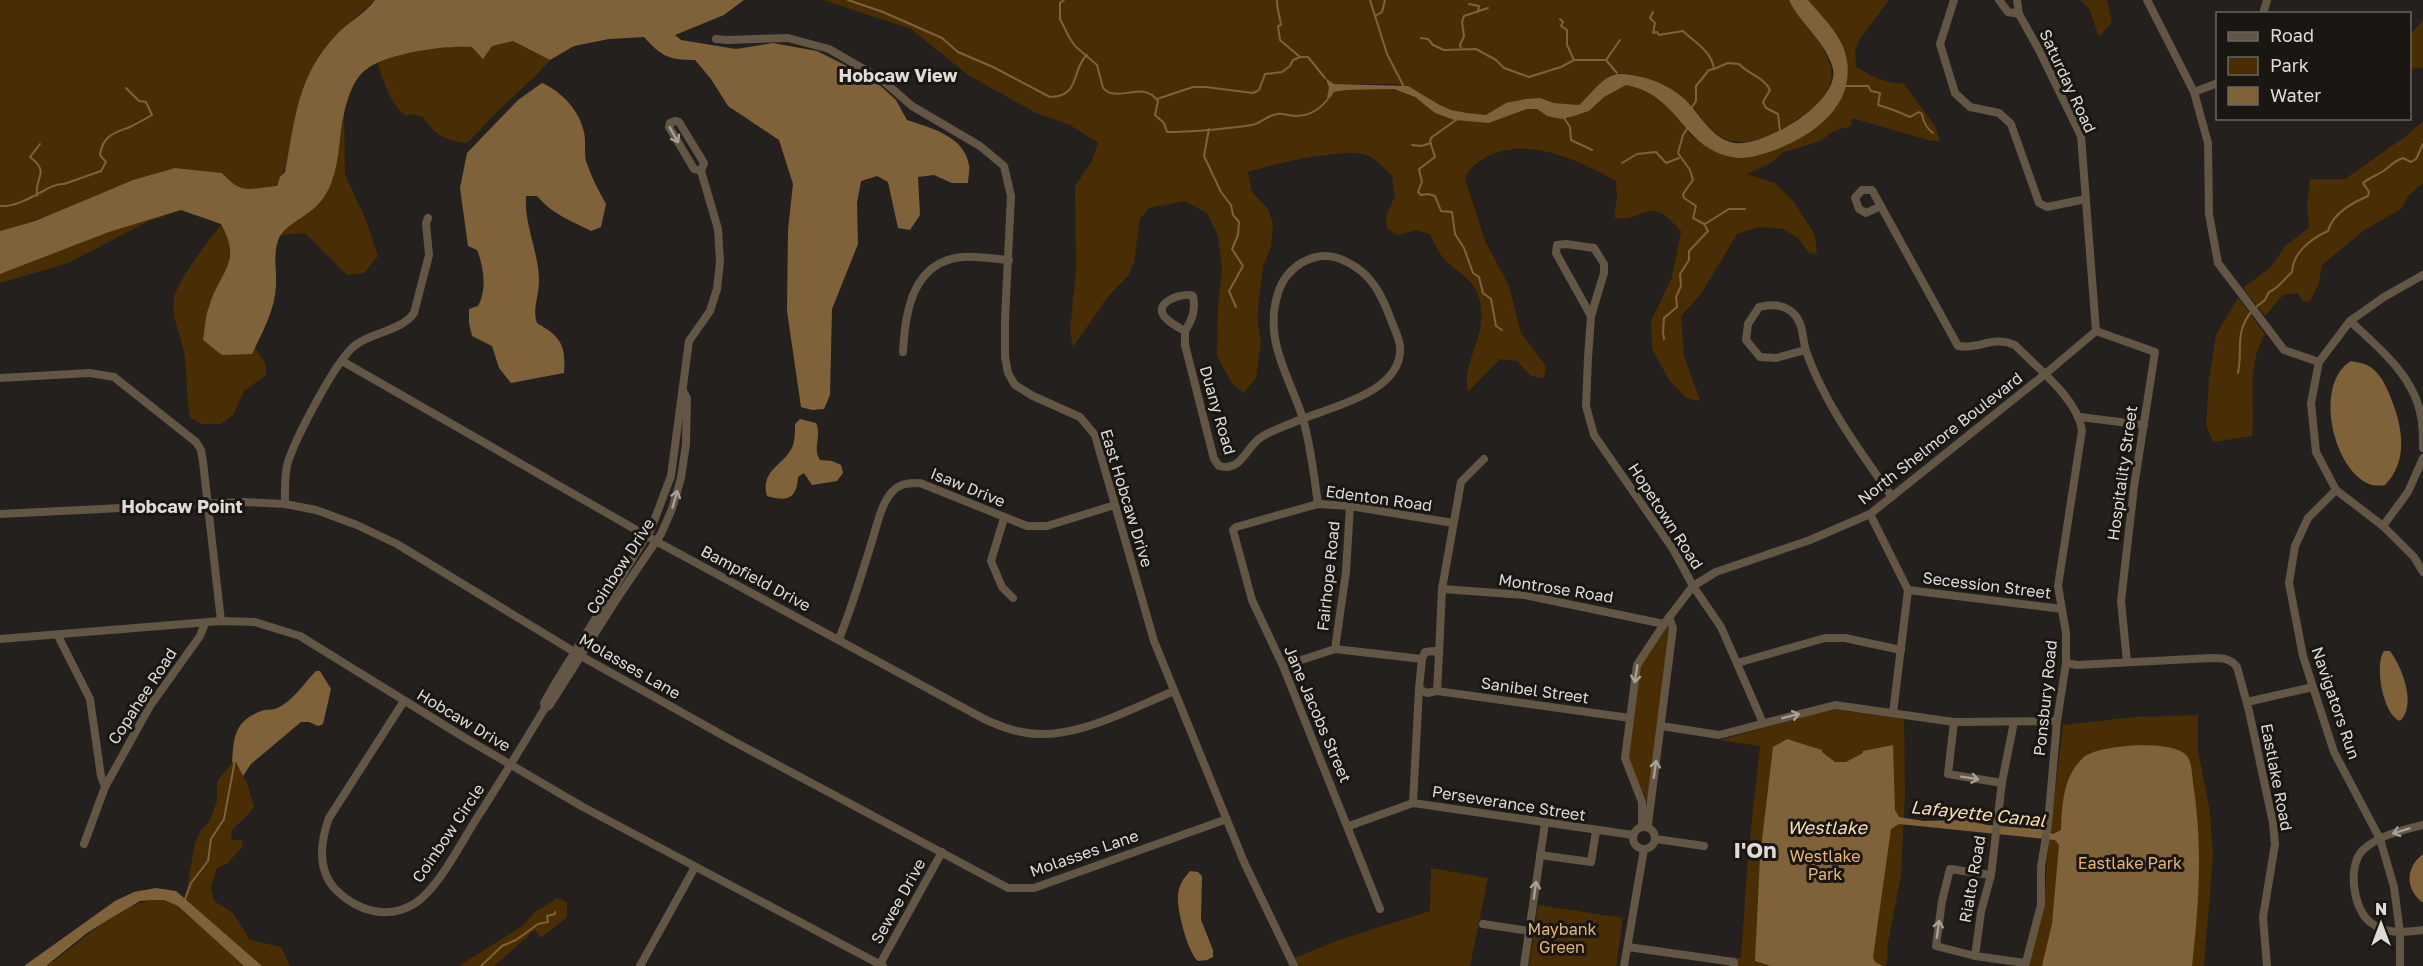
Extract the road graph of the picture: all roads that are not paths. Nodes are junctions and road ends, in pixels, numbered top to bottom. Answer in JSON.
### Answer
{"nodes":[{"id":1,"x":1954,"y":0,"type":"edge"},
{"id":2,"x":1999,"y":0,"type":"edge"},
{"id":3,"x":2017,"y":0,"type":"edge"},
{"id":4,"x":2147,"y":0,"type":"edge"},
{"id":5,"x":2019,"y":15,"type":"junction"},
{"id":6,"x":716,"y":39,"type":"dead end"},
{"id":7,"x":2216,"y":83,"type":"edge"},
{"id":8,"x":2194,"y":92,"type":"junction"},
{"id":9,"x":701,"y":171,"type":"junction"},
{"id":10,"x":2086,"y":199,"type":"junction"},
{"id":11,"x":1881,"y":206,"type":"dead end"},
{"id":12,"x":428,"y":218,"type":"dead end"},
{"id":13,"x":1009,"y":260,"type":"junction"},
{"id":14,"x":2423,"y":274,"type":"edge"},
{"id":15,"x":1591,"y":316,"type":"junction"},
{"id":16,"x":2350,"y":321,"type":"junction"},
{"id":17,"x":2096,"y":331,"type":"junction"},
{"id":18,"x":1185,"y":332,"type":"junction"},
{"id":19,"x":1805,"y":350,"type":"junction"},
{"id":20,"x":903,"y":352,"type":"dead end"},
{"id":21,"x":342,"y":361,"type":"junction"},
{"id":22,"x":2319,"y":362,"type":"junction"},
{"id":23,"x":2044,"y":375,"type":"junction"},
{"id":24,"x":0,"y":378,"type":"edge"},
{"id":25,"x":683,"y":391,"type":"junction"},
{"id":26,"x":2080,"y":417,"type":"junction"},
{"id":27,"x":1303,"y":419,"type":"junction"},
{"id":28,"x":2144,"y":425,"type":"junction"},
{"id":29,"x":2423,"y":448,"type":"edge"},
{"id":30,"x":2423,"y":458,"type":"edge"},
{"id":31,"x":1484,"y":459,"type":"dead end"},
{"id":32,"x":2336,"y":490,"type":"junction"},
{"id":33,"x":1892,"y":497,"type":"junction"},
{"id":34,"x":207,"y":502,"type":"junction"},
{"id":35,"x":285,"y":504,"type":"junction"},
{"id":36,"x":1318,"y":504,"type":"junction"},
{"id":37,"x":1115,"y":506,"type":"junction"},
{"id":38,"x":1350,"y":506,"type":"junction"},
{"id":39,"x":0,"y":514,"type":"edge"},
{"id":40,"x":1870,"y":514,"type":"junction"},
{"id":41,"x":1004,"y":518,"type":"junction"},
{"id":42,"x":1453,"y":523,"type":"junction"},
{"id":43,"x":2383,"y":526,"type":"junction"},
{"id":44,"x":1233,"y":530,"type":"joint"},
{"id":45,"x":647,"y":536,"type":"junction"},
{"id":46,"x":656,"y":541,"type":"junction"},
{"id":47,"x":2423,"y":572,"type":"edge"},
{"id":48,"x":1693,"y":586,"type":"junction"},
{"id":49,"x":1442,"y":589,"type":"junction"},
{"id":50,"x":1908,"y":590,"type":"junction"},
{"id":51,"x":1013,"y":598,"type":"dead end"},
{"id":52,"x":2062,"y":609,"type":"junction"},
{"id":53,"x":221,"y":621,"type":"junction"},
{"id":54,"x":1666,"y":621,"type":"junction"},
{"id":55,"x":205,"y":622,"type":"junction"},
{"id":56,"x":58,"y":636,"type":"junction"},
{"id":57,"x":0,"y":639,"type":"edge"},
{"id":58,"x":839,"y":639,"type":"junction"},
{"id":59,"x":1335,"y":649,"type":"junction"},
{"id":60,"x":1901,"y":650,"type":"junction"},
{"id":61,"x":577,"y":654,"type":"junction"},
{"id":62,"x":1439,"y":654,"type":"junction"},
{"id":63,"x":1422,"y":659,"type":"junction"},
{"id":64,"x":2127,"y":662,"type":"junction"},
{"id":65,"x":1737,"y":663,"type":"junction"},
{"id":66,"x":2066,"y":663,"type":"junction"},
{"id":67,"x":1283,"y":666,"type":"junction"},
{"id":68,"x":2313,"y":687,"type":"junction"},
{"id":69,"x":1419,"y":689,"type":"junction"},
{"id":70,"x":1174,"y":691,"type":"junction"},
{"id":71,"x":1437,"y":691,"type":"junction"},
{"id":72,"x":404,"y":701,"type":"junction"},
{"id":73,"x":2247,"y":702,"type":"junction"},
{"id":74,"x":1893,"y":713,"type":"junction"},
{"id":75,"x":1630,"y":718,"type":"junction"},
{"id":76,"x":2057,"y":721,"type":"junction"},
{"id":77,"x":1954,"y":722,"type":"junction"},
{"id":78,"x":2014,"y":722,"type":"junction"},
{"id":79,"x":1763,"y":723,"type":"junction"},
{"id":80,"x":1661,"y":726,"type":"junction"},
{"id":81,"x":511,"y":766,"type":"junction"},
{"id":82,"x":2002,"y":783,"type":"junction"},
{"id":83,"x":105,"y":787,"type":"junction"},
{"id":84,"x":1413,"y":803,"type":"junction"},
{"id":85,"x":1227,"y":819,"type":"junction"},
{"id":86,"x":1545,"y":823,"type":"junction"},
{"id":87,"x":2423,"y":825,"type":"edge"},
{"id":88,"x":1349,"y":826,"type":"junction"},
{"id":89,"x":1644,"y":827,"type":"junction"},
{"id":90,"x":1596,"y":831,"type":"junction"},
{"id":91,"x":1633,"y":835,"type":"junction"},
{"id":92,"x":1656,"y":839,"type":"junction"},
{"id":93,"x":2380,"y":839,"type":"junction"},
{"id":94,"x":84,"y":844,"type":"dead end"},
{"id":95,"x":1704,"y":846,"type":"dead end"},
{"id":96,"x":1644,"y":849,"type":"junction"},
{"id":97,"x":942,"y":852,"type":"junction"},
{"id":98,"x":1540,"y":855,"type":"junction"},
{"id":99,"x":695,"y":867,"type":"junction"},
{"id":100,"x":1991,"y":875,"type":"junction"},
{"id":101,"x":1380,"y":909,"type":"dead end"},
{"id":102,"x":1483,"y":924,"type":"dead end"},
{"id":103,"x":2423,"y":930,"type":"edge"},
{"id":104,"x":1529,"y":931,"type":"junction"},
{"id":105,"x":2400,"y":933,"type":"junction"},
{"id":106,"x":1628,"y":946,"type":"junction"},
{"id":107,"x":1976,"y":956,"type":"junction"},
{"id":108,"x":1734,"y":964,"type":"edge"},
{"id":109,"x":2025,"y":964,"type":"edge"},
{"id":110,"x":881,"y":965,"type":"edge"},
{"id":111,"x":640,"y":966,"type":"edge"},
{"id":112,"x":1293,"y":966,"type":"edge"},
{"id":113,"x":1524,"y":966,"type":"edge"},
{"id":114,"x":1624,"y":966,"type":"edge"},
{"id":115,"x":2267,"y":966,"type":"edge"},
{"id":116,"x":2400,"y":966,"type":"edge"}],
"edges":[{"from":1,"to":10,"type":"street"},
{"from":2,"to":5,"type":"street","name":"Saturday Road"},
{"from":3,"to":5,"type":"street","name":"Saturday Road"},
{"from":4,"to":8,"type":"street"},
{"from":5,"to":10,"type":"street","name":"Saturday Road"},
{"from":6,"to":13,"type":"street","name":"East Hobcaw Drive"},
{"from":7,"to":8,"type":"street"},
{"from":8,"to":22,"type":"street"},
{"from":9,"to":9,"type":"street","name":"Coinbow Drive","one_way":true},
{"from":9,"to":25,"type":"street","name":"Coinbow Drive"},
{"from":10,"to":17,"type":"street","name":"Saturday Road"},
{"from":11,"to":23,"type":"street"},
{"from":12,"to":21,"type":"street"},
{"from":13,"to":20,"type":"street"},
{"from":13,"to":37,"type":"street","name":"East Hobcaw Drive"},
{"from":14,"to":16,"type":"street"},
{"from":15,"to":15,"type":"street","name":"Hopetown Road"},
{"from":15,"to":48,"type":"street","name":"Hopetown Road"},
{"from":16,"to":22,"type":"street"},
{"from":16,"to":29,"type":"street"},
{"from":17,"to":23,"type":"street","name":"North Shelmore Boulevard"},
{"from":17,"to":28,"type":"street","name":"Hospitality Street"},
{"from":18,"to":18,"type":"street","name":"Duany Road"},
{"from":18,"to":27,"type":"street","name":"Duany Road"},
{"from":19,"to":19,"type":"street"},
{"from":19,"to":33,"type":"street"},
{"from":21,"to":35,"type":"street"},
{"from":21,"to":45,"type":"street","name":"Bampfield Drive"},
{"from":22,"to":32,"type":"street"},
{"from":23,"to":26,"type":"street"},
{"from":23,"to":33,"type":"street","name":"North Shelmore Boulevard"},
{"from":24,"to":34,"type":"street"},
{"from":25,"to":45,"type":"street","name":"Coinbow Drive"},
{"from":46,"to":25,"type":"street","name":"Coinbow Drive","one_way":true},
{"from":26,"to":28,"type":"street"},
{"from":26,"to":52,"type":"street","name":"Ponsbury Road"},
{"from":27,"to":27,"type":"street"},
{"from":27,"to":36,"type":"street"},
{"from":28,"to":64,"type":"street","name":"Hospitality Street"},
{"from":30,"to":43,"type":"street"},
{"from":31,"to":42,"type":"street"},
{"from":32,"to":43,"type":"street"},
{"from":32,"to":68,"type":"street","name":"Navigators Run"},
{"from":33,"to":40,"type":"street","name":"North Shelmore Boulevard"},
{"from":34,"to":35,"type":"street","name":"Molasses Lane"},
{"from":34,"to":39,"type":"street","name":"Molasses Lane"},
{"from":34,"to":53,"type":"street"},
{"from":35,"to":61,"type":"street","name":"Molasses Lane"},
{"from":36,"to":38,"type":"street","name":"Edenton Road"},
{"from":36,"to":44,"type":"street","name":"Edenton Road"},
{"from":37,"to":41,"type":"street","name":"Isaw Drive"},
{"from":37,"to":70,"type":"street","name":"East Hobcaw Drive"},
{"from":38,"to":42,"type":"street","name":"Edenton Road"},
{"from":38,"to":59,"type":"street","name":"Fairhope Road"},
{"from":40,"to":48,"type":"street","name":"North Shelmore Boulevard"},
{"from":40,"to":50,"type":"street"},
{"from":41,"to":51,"type":"street"},
{"from":41,"to":58,"type":"street","name":"Isaw Drive"},
{"from":42,"to":49,"type":"street"},
{"from":43,"to":47,"type":"street"},
{"from":44,"to":67,"type":"street","name":"Jane Jacobs Street"},
{"from":45,"to":46,"type":"street","name":"Bampfield Drive"},
{"from":45,"to":61,"type":"street","name":"Coinbow Drive"},
{"from":46,"to":58,"type":"street","name":"Bampfield Drive"},
{"from":46,"to":61,"type":"street","name":"Coinbow Drive"},
{"from":48,"to":54,"type":"street","name":"North Shelmore Boulevard"},
{"from":48,"to":65,"type":"street","name":"Hopetown Road"},
{"from":49,"to":54,"type":"street","name":"Montrose Road"},
{"from":49,"to":62,"type":"street"},
{"from":50,"to":52,"type":"street","name":"Secession Street"},
{"from":50,"to":60,"type":"street"},
{"from":52,"to":66,"type":"street","name":"Ponsbury Road"},
{"from":53,"to":55,"type":"street","name":"Hobcaw Drive"},
{"from":53,"to":72,"type":"street","name":"Hobcaw Drive"},
{"from":54,"to":75,"type":"street","name":"North Shelmore Boulevard","one_way":true},
{"from":54,"to":80,"type":"street"},
{"from":55,"to":56,"type":"street","name":"Hobcaw Drive"},
{"from":55,"to":83,"type":"street","name":"Copahee Road"},
{"from":56,"to":57,"type":"street","name":"Hobcaw Drive"},
{"from":56,"to":83,"type":"street","name":"Copahee Road"},
{"from":58,"to":70,"type":"street","name":"Bampfield Drive"},
{"from":59,"to":63,"type":"street"},
{"from":59,"to":67,"type":"street"},
{"from":60,"to":65,"type":"street"},
{"from":60,"to":74,"type":"street"},
{"from":61,"to":81,"type":"street","name":"Coinbow Drive"},
{"from":61,"to":97,"type":"street","name":"Molasses Lane"},
{"from":62,"to":63,"type":"street"},
{"from":62,"to":71,"type":"street"},
{"from":63,"to":69,"type":"street"},
{"from":64,"to":66,"type":"street"},
{"from":64,"to":73,"type":"street","name":"Eastlake Road"},
{"from":65,"to":79,"type":"street","name":"Hopetown Road"},
{"from":66,"to":76,"type":"street","name":"Ponsbury Road"},
{"from":67,"to":88,"type":"street","name":"Jane Jacobs Street"},
{"from":68,"to":73,"type":"street"},
{"from":68,"to":93,"type":"street","name":"Navigators Run"},
{"from":69,"to":71,"type":"street","name":"Sanibel Street"},
{"from":69,"to":84,"type":"street"},
{"from":70,"to":85,"type":"street","name":"East Hobcaw Drive"},
{"from":71,"to":75,"type":"street","name":"Sanibel Street"},
{"from":72,"to":81,"type":"street","name":"Hobcaw Drive"},
{"from":72,"to":81,"type":"street","name":"Coinbow Circle"},
{"from":73,"to":115,"type":"street","name":"Eastlake Road"},
{"from":74,"to":77,"type":"street"},
{"from":79,"to":74,"type":"street","one_way":true},
{"from":75,"to":89,"type":"street","name":"North Shelmore Boulevard"},
{"from":76,"to":78,"type":"street"},
{"from":76,"to":109,"type":"street","name":"Ponsbury Road"},
{"from":77,"to":78,"type":"street"},
{"from":77,"to":82,"type":"street","one_way":true},
{"from":78,"to":82,"type":"street","name":"Rialto Road"},
{"from":79,"to":80,"type":"street"},
{"from":89,"to":80,"type":"street","one_way":true},
{"from":81,"to":99,"type":"street","name":"Hobcaw Drive"},
{"from":82,"to":100,"type":"street","name":"Rialto Road"},
{"from":83,"to":94,"type":"street","name":"Copahee Road"},
{"from":84,"to":86,"type":"street","name":"Perseverance Street"},
{"from":84,"to":88,"type":"street","name":"Perseverance Street"},
{"from":85,"to":97,"type":"street","name":"Molasses Lane"},
{"from":85,"to":112,"type":"street","name":"East Hobcaw Drive"},
{"from":86,"to":90,"type":"street","name":"Perseverance Street"},
{"from":86,"to":98,"type":"street"},
{"from":87,"to":93,"type":"street","one_way":true},
{"from":88,"to":101,"type":"street","name":"Jane Jacobs Street"},
{"from":89,"to":91,"type":"street"},
{"from":89,"to":92,"type":"street"},
{"from":90,"to":91,"type":"street","name":"Perseverance Street"},
{"from":90,"to":98,"type":"street"},
{"from":91,"to":96,"type":"street"},
{"from":92,"to":95,"type":"street"},
{"from":92,"to":96,"type":"street"},
{"from":93,"to":105,"type":"street","name":"Navigators Run"},
{"from":93,"to":105,"type":"street"},
{"from":96,"to":106,"type":"street"},
{"from":97,"to":110,"type":"street","name":"Sewee Drive"},
{"from":104,"to":98,"type":"street","one_way":true},
{"from":99,"to":110,"type":"street","name":"Hobcaw Drive"},
{"from":99,"to":111,"type":"street"},
{"from":100,"to":107,"type":"street","name":"Rialto Road"},
{"from":107,"to":100,"type":"street","one_way":true},
{"from":102,"to":104,"type":"street"},
{"from":103,"to":105,"type":"street"},
{"from":104,"to":113,"type":"street"},
{"from":105,"to":116,"type":"street","name":"Navigators Run"},
{"from":106,"to":108,"type":"street"},
{"from":106,"to":114,"type":"street"},
{"from":107,"to":109,"type":"street"}]}
